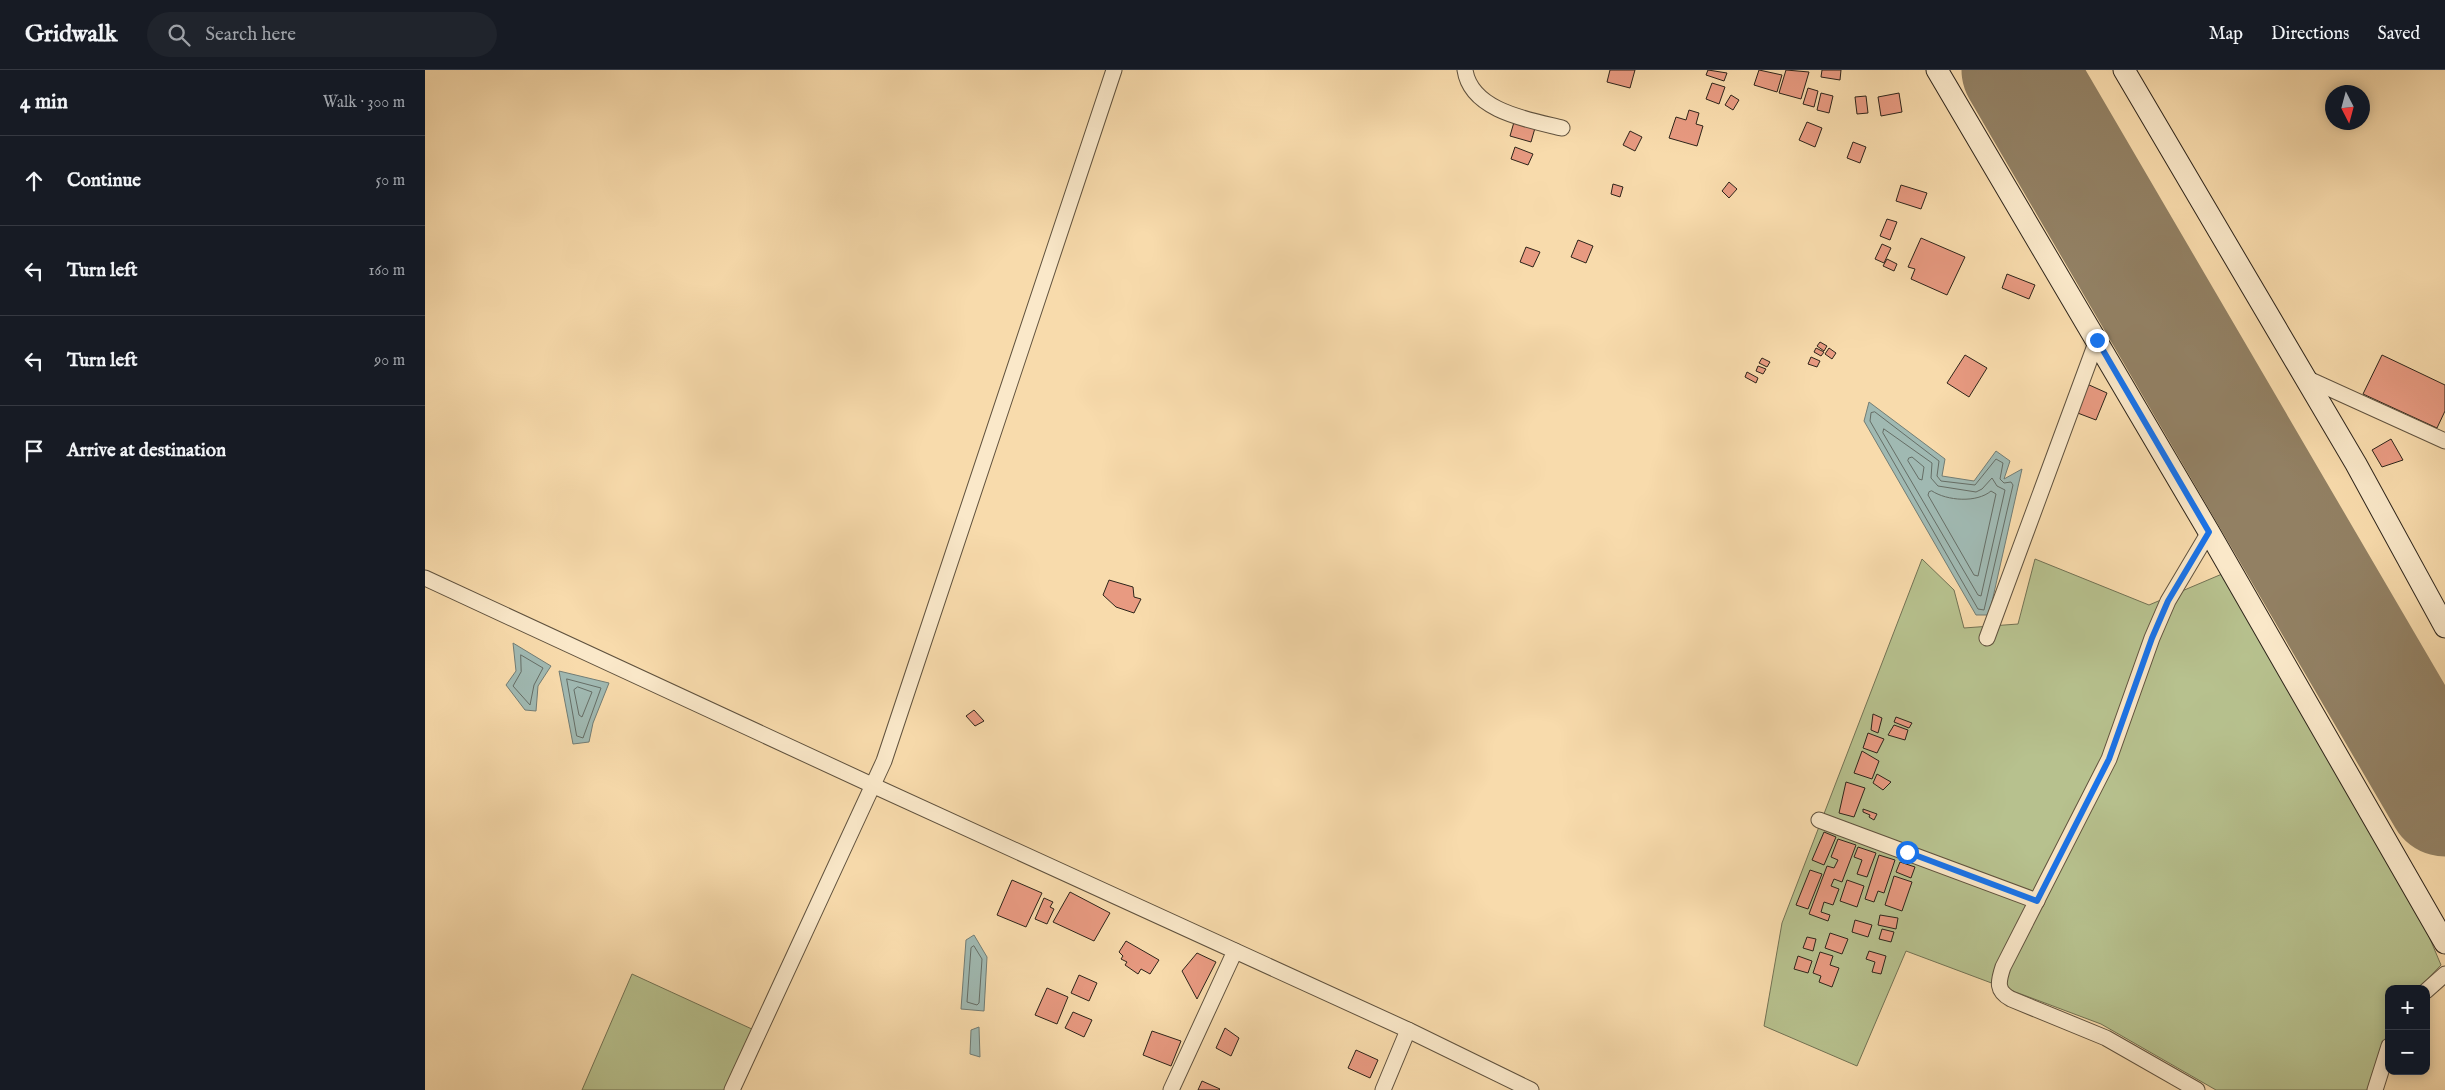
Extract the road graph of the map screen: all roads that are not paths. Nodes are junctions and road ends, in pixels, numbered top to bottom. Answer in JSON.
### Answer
{"nodes":[{"id":1,"x":1113,"y":70,"type":"edge"},
{"id":2,"x":1465,"y":70,"type":"edge"},
{"id":3,"x":1937,"y":70,"type":"edge"},
{"id":4,"x":2124,"y":70,"type":"edge"},
{"id":5,"x":1562,"y":128,"type":"dead end"},
{"id":6,"x":2097,"y":340,"type":"junction"},
{"id":7,"x":2304,"y":377,"type":"junction"},
{"id":8,"x":2445,"y":441,"type":"edge"},
{"id":9,"x":2209,"y":532,"type":"junction"},
{"id":10,"x":425,"y":578,"type":"edge"},
{"id":11,"x":2445,"y":627,"type":"edge"},
{"id":12,"x":1987,"y":638,"type":"dead end"},
{"id":13,"x":872,"y":785,"type":"junction"},
{"id":14,"x":1819,"y":820,"type":"dead end"},
{"id":15,"x":2037,"y":901,"type":"junction"},
{"id":16,"x":2445,"y":943,"type":"edge"},
{"id":17,"x":1235,"y":951,"type":"junction"},
{"id":18,"x":2445,"y":974,"type":"edge"},
{"id":19,"x":2430,"y":987,"type":"edge"},
{"id":20,"x":1407,"y":1030,"type":"junction"},
{"id":21,"x":2385,"y":1059,"type":"edge"},
{"id":22,"x":731,"y":1090,"type":"edge"},
{"id":23,"x":1171,"y":1090,"type":"edge"},
{"id":24,"x":1383,"y":1090,"type":"edge"},
{"id":25,"x":1531,"y":1090,"type":"edge"},
{"id":26,"x":2197,"y":1090,"type":"edge"},
{"id":27,"x":2375,"y":1090,"type":"edge"}],
"edges":[{"from":1,"to":13,"type":"street"},
{"from":2,"to":5,"type":"street"},
{"from":3,"to":6,"type":"street"},
{"from":4,"to":7,"type":"street"},
{"from":6,"to":9,"type":"street"},
{"from":6,"to":12,"type":"street"},
{"from":7,"to":8,"type":"street"},
{"from":7,"to":11,"type":"street"},
{"from":9,"to":15,"type":"street"},
{"from":9,"to":16,"type":"street"},
{"from":10,"to":13,"type":"street"},
{"from":13,"to":17,"type":"street"},
{"from":13,"to":22,"type":"street"},
{"from":14,"to":15,"type":"street"},
{"from":15,"to":26,"type":"street"},
{"from":17,"to":20,"type":"street"},
{"from":17,"to":23,"type":"street"},
{"from":18,"to":19,"type":"street"},
{"from":20,"to":24,"type":"street"},
{"from":20,"to":25,"type":"street"},
{"from":21,"to":27,"type":"street"}]}
